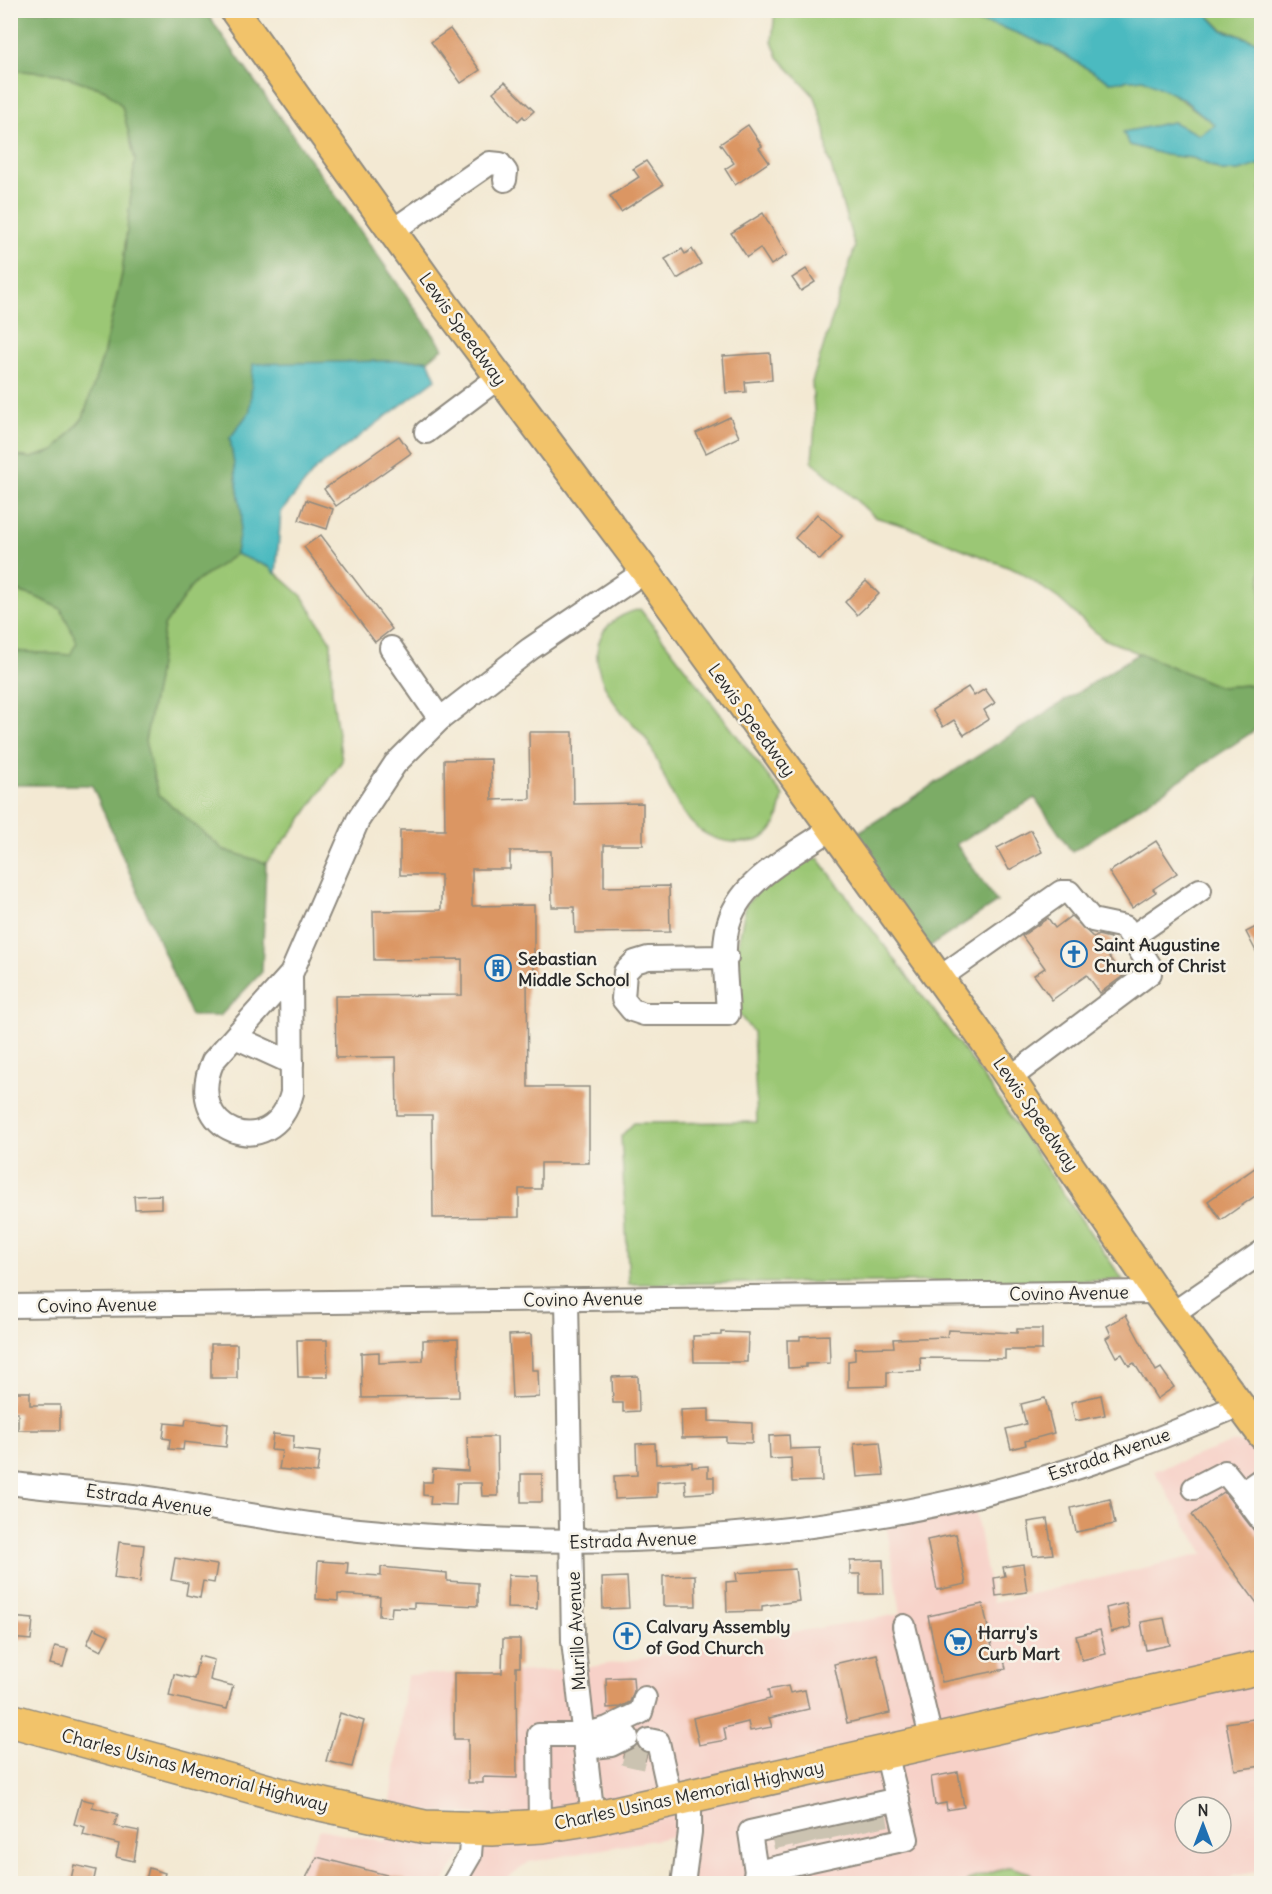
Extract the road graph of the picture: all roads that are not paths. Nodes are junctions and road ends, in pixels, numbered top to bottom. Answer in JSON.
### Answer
{"nodes":[{"id":1,"x":234,"y":10,"type":"edge"},
{"id":2,"x":505,"y":180,"type":"dead end"},
{"id":3,"x":392,"y":231,"type":"junction"},
{"id":4,"x":499,"y":377,"type":"junction"},
{"id":5,"x":426,"y":432,"type":"dead end"},
{"id":6,"x":645,"y":571,"type":"junction"},
{"id":7,"x":392,"y":648,"type":"dead end"},
{"id":8,"x":440,"y":719,"type":"junction"},
{"id":9,"x":831,"y":829,"type":"junction"},
{"id":10,"x":1200,"y":890,"type":"dead end"},
{"id":11,"x":1132,"y":937,"type":"junction"},
{"id":12,"x":727,"y":957,"type":"junction"},
{"id":13,"x":291,"y":974,"type":"junction"},
{"id":14,"x":938,"y":979,"type":"junction"},
{"id":15,"x":235,"y":1037,"type":"junction"},
{"id":16,"x":292,"y":1063,"type":"junction"},
{"id":17,"x":1010,"y":1077,"type":"junction"},
{"id":18,"x":1262,"y":1252,"type":"edge"},
{"id":19,"x":567,"y":1299,"type":"junction"},
{"id":20,"x":1164,"y":1303,"type":"junction"},
{"id":21,"x":10,"y":1306,"type":"edge"},
{"id":22,"x":1240,"y":1405,"type":"junction"},
{"id":23,"x":1262,"y":1435,"type":"edge"},
{"id":24,"x":1262,"y":1479,"type":"edge"},
{"id":25,"x":10,"y":1483,"type":"edge"},
{"id":26,"x":1194,"y":1488,"type":"dead end"},
{"id":27,"x":1242,"y":1493,"type":"junction"},
{"id":28,"x":1262,"y":1520,"type":"edge"},
{"id":29,"x":572,"y":1543,"type":"junction"},
{"id":30,"x":904,"y":1626,"type":"dead end"},
{"id":31,"x":1261,"y":1664,"type":"edge"},
{"id":32,"x":645,"y":1698,"type":"dead end"},
{"id":33,"x":10,"y":1720,"type":"edge"},
{"id":34,"x":584,"y":1741,"type":"junction"},
{"id":35,"x":932,"y":1742,"type":"junction"},
{"id":36,"x":621,"y":1745,"type":"tunnel mouth"},
{"id":37,"x":886,"y":1752,"type":"junction"},
{"id":38,"x":652,"y":1753,"type":"tunnel mouth"},
{"id":39,"x":681,"y":1798,"type":"junction"},
{"id":40,"x":898,"y":1799,"type":"junction"},
{"id":41,"x":593,"y":1818,"type":"junction"},
{"id":42,"x":540,"y":1826,"type":"junction"},
{"id":43,"x":472,"y":1829,"type":"junction"},
{"id":44,"x":830,"y":1833,"type":"junction"},
{"id":45,"x":755,"y":1878,"type":"edge"},
{"id":46,"x":453,"y":1884,"type":"edge"},
{"id":47,"x":683,"y":1884,"type":"edge"}],
"edges":[{"from":1,"to":3,"type":"main road","name":"Lewis Speedway"},
{"from":2,"to":3,"type":"street"},
{"from":3,"to":4,"type":"main road","name":"Lewis Speedway"},
{"from":4,"to":5,"type":"street"},
{"from":4,"to":6,"type":"main road","name":"Lewis Speedway"},
{"from":6,"to":8,"type":"street"},
{"from":6,"to":9,"type":"main road","name":"Lewis Speedway"},
{"from":7,"to":8,"type":"street"},
{"from":8,"to":13,"type":"street"},
{"from":9,"to":12,"type":"street"},
{"from":9,"to":14,"type":"main road","name":"Lewis Speedway"},
{"from":10,"to":11,"type":"street"},
{"from":11,"to":14,"type":"street"},
{"from":11,"to":17,"type":"street"},
{"from":12,"to":12,"type":"street"},
{"from":13,"to":15,"type":"street"},
{"from":13,"to":16,"type":"street"},
{"from":14,"to":17,"type":"main road","name":"Lewis Speedway"},
{"from":15,"to":16,"type":"street"},
{"from":15,"to":16,"type":"street"},
{"from":17,"to":20,"type":"main road","name":"Lewis Speedway"},
{"from":18,"to":20,"type":"street"},
{"from":19,"to":20,"type":"street","name":"Covino Avenue"},
{"from":19,"to":21,"type":"street","name":"Covino Avenue"},
{"from":19,"to":29,"type":"street","name":"Murillo Avenue"},
{"from":20,"to":22,"type":"main road","name":"Lewis Speedway"},
{"from":22,"to":23,"type":"main road","name":"Lewis Speedway"},
{"from":22,"to":29,"type":"street","name":"Estrada Avenue"},
{"from":24,"to":27,"type":"street"},
{"from":25,"to":29,"type":"street","name":"Estrada Avenue"},
{"from":26,"to":27,"type":"street"},
{"from":27,"to":28,"type":"street"},
{"from":29,"to":34,"type":"street","name":"Murillo Avenue"},
{"from":30,"to":35,"type":"street"},
{"from":31,"to":35,"type":"highway","name":"Charles Usinas Memorial Highway"},
{"from":32,"to":34,"type":"street"},
{"from":33,"to":43,"type":"highway","name":"Charles Usinas Memorial Highway"},
{"from":34,"to":36,"type":"street"},
{"from":34,"to":41,"type":"street","name":"Murillo Avenue"},
{"from":34,"to":42,"type":"street"},
{"from":35,"to":37,"type":"highway","name":"Charles Usinas Memorial Highway"},
{"from":37,"to":39,"type":"highway","name":"Charles Usinas Memorial Highway"},
{"from":37,"to":40,"type":"street"},
{"from":38,"to":39,"type":"street"},
{"from":39,"to":41,"type":"highway","name":"Charles Usinas Memorial Highway"},
{"from":39,"to":47,"type":"street"},
{"from":40,"to":44,"type":"street"},
{"from":40,"to":44,"type":"street"},
{"from":41,"to":42,"type":"highway","name":"Charles Usinas Memorial Highway"},
{"from":42,"to":43,"type":"highway","name":"Charles Usinas Memorial Highway"},
{"from":43,"to":46,"type":"street"},
{"from":44,"to":45,"type":"street"},
{"from":44,"to":45,"type":"street"}]}
